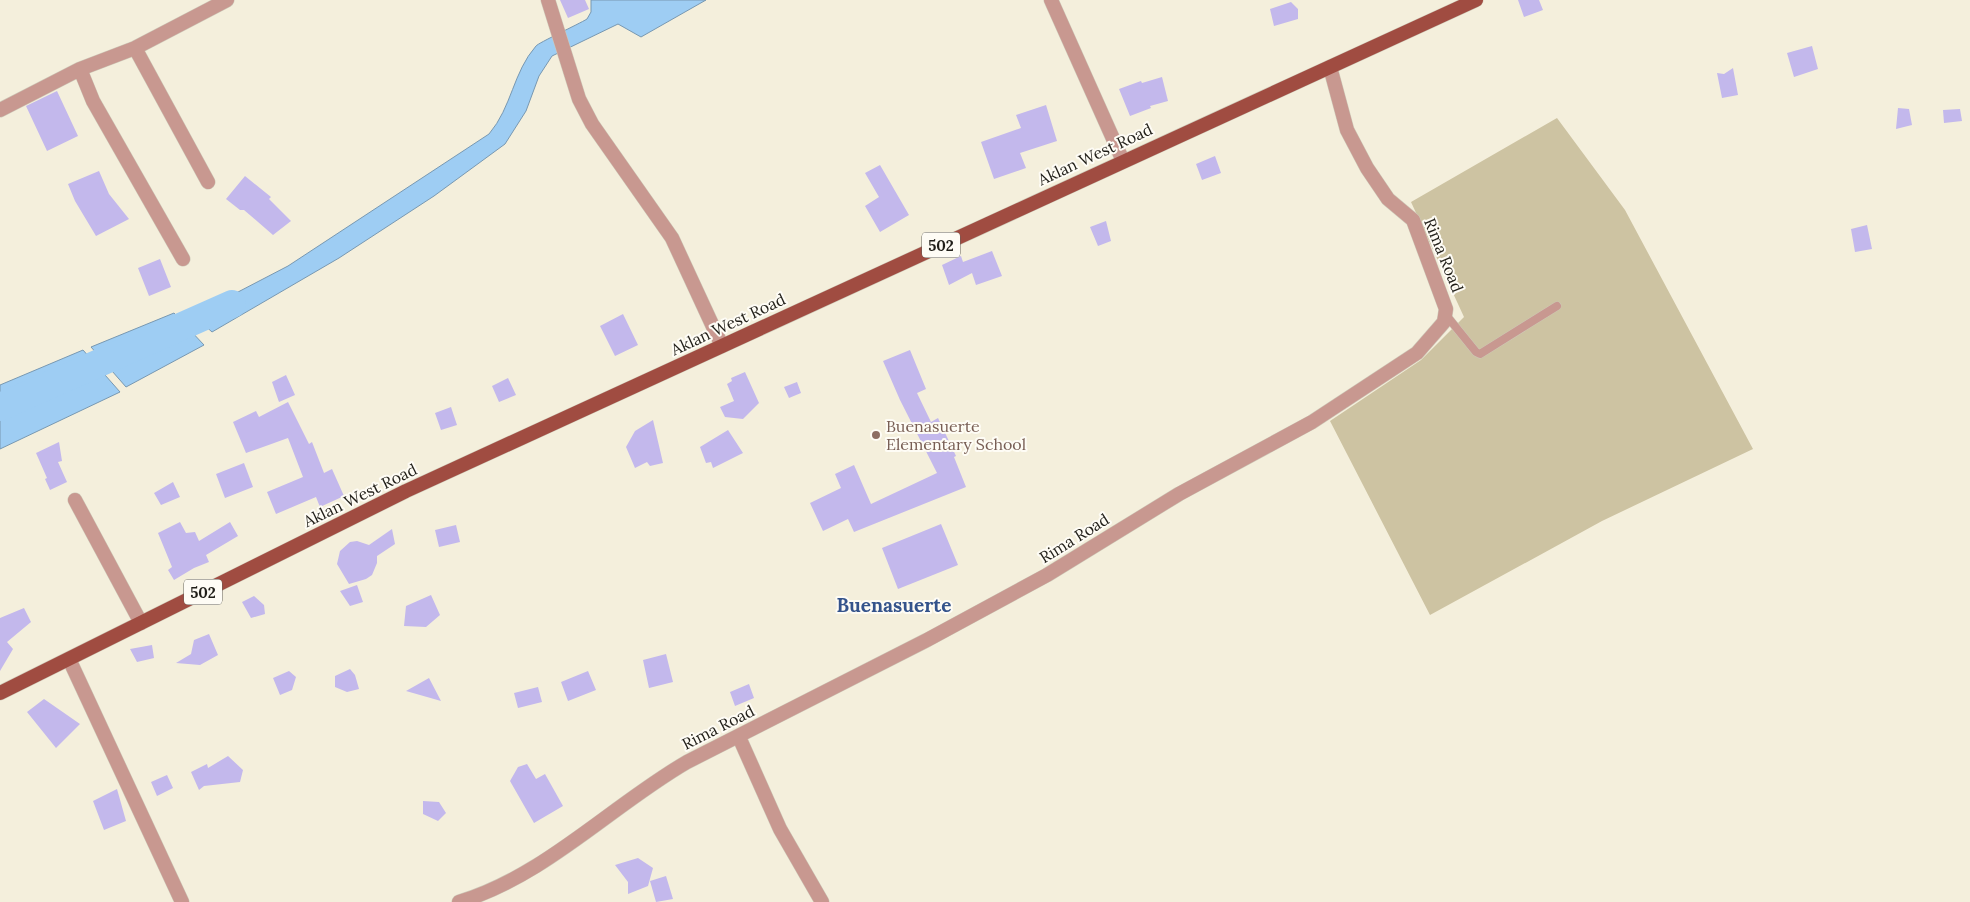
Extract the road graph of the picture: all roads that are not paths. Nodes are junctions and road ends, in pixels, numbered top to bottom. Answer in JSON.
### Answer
{"nodes":[{"id":1,"x":227,"y":0,"type":"edge"},
{"id":2,"x":548,"y":0,"type":"edge"},
{"id":3,"x":1051,"y":0,"type":"edge"},
{"id":4,"x":1476,"y":0,"type":"edge"},
{"id":5,"x":135,"y":48,"type":"junction"},
{"id":6,"x":1330,"y":67,"type":"junction"},
{"id":7,"x":80,"y":69,"type":"junction"},
{"id":8,"x":0,"y":110,"type":"edge"},
{"id":9,"x":1122,"y":161,"type":"junction"},
{"id":10,"x":208,"y":182,"type":"dead end"},
{"id":11,"x":183,"y":259,"type":"dead end"},
{"id":12,"x":1557,"y":306,"type":"dead end"},
{"id":13,"x":1446,"y":315,"type":"junction"},
{"id":14,"x":722,"y":346,"type":"junction"},
{"id":15,"x":75,"y":500,"type":"dead end"},
{"id":16,"x":141,"y":623,"type":"junction"},
{"id":17,"x":69,"y":659,"type":"junction"},
{"id":18,"x":0,"y":693,"type":"edge"},
{"id":19,"x":739,"y":737,"type":"junction"},
{"id":20,"x":182,"y":902,"type":"edge"},
{"id":21,"x":459,"y":902,"type":"edge"},
{"id":22,"x":822,"y":902,"type":"edge"}],
"edges":[{"from":1,"to":5,"type":"street"},
{"from":2,"to":14,"type":"street"},
{"from":3,"to":9,"type":"street"},
{"from":4,"to":6,"type":"main road","name":"Aklan West Road","number":"502"},
{"from":5,"to":7,"type":"street"},
{"from":5,"to":10,"type":"street"},
{"from":6,"to":9,"type":"main road","name":"Aklan West Road","number":"502"},
{"from":6,"to":13,"type":"street","name":"Rima Road"},
{"from":7,"to":8,"type":"street"},
{"from":7,"to":11,"type":"street"},
{"from":9,"to":14,"type":"main road","name":"Aklan West Road","number":"502"},
{"from":12,"to":13,"type":"lane"},
{"from":13,"to":19,"type":"street","name":"Rima Road"},
{"from":14,"to":16,"type":"main road","name":"Aklan West Road","number":"502"},
{"from":15,"to":16,"type":"street"},
{"from":16,"to":17,"type":"main road","name":"Aklan West Road","number":"502"},
{"from":17,"to":18,"type":"main road","name":"Aklan West Road","number":"502"},
{"from":17,"to":20,"type":"street"},
{"from":19,"to":21,"type":"street","name":"Rima Road"},
{"from":19,"to":22,"type":"street"}]}
